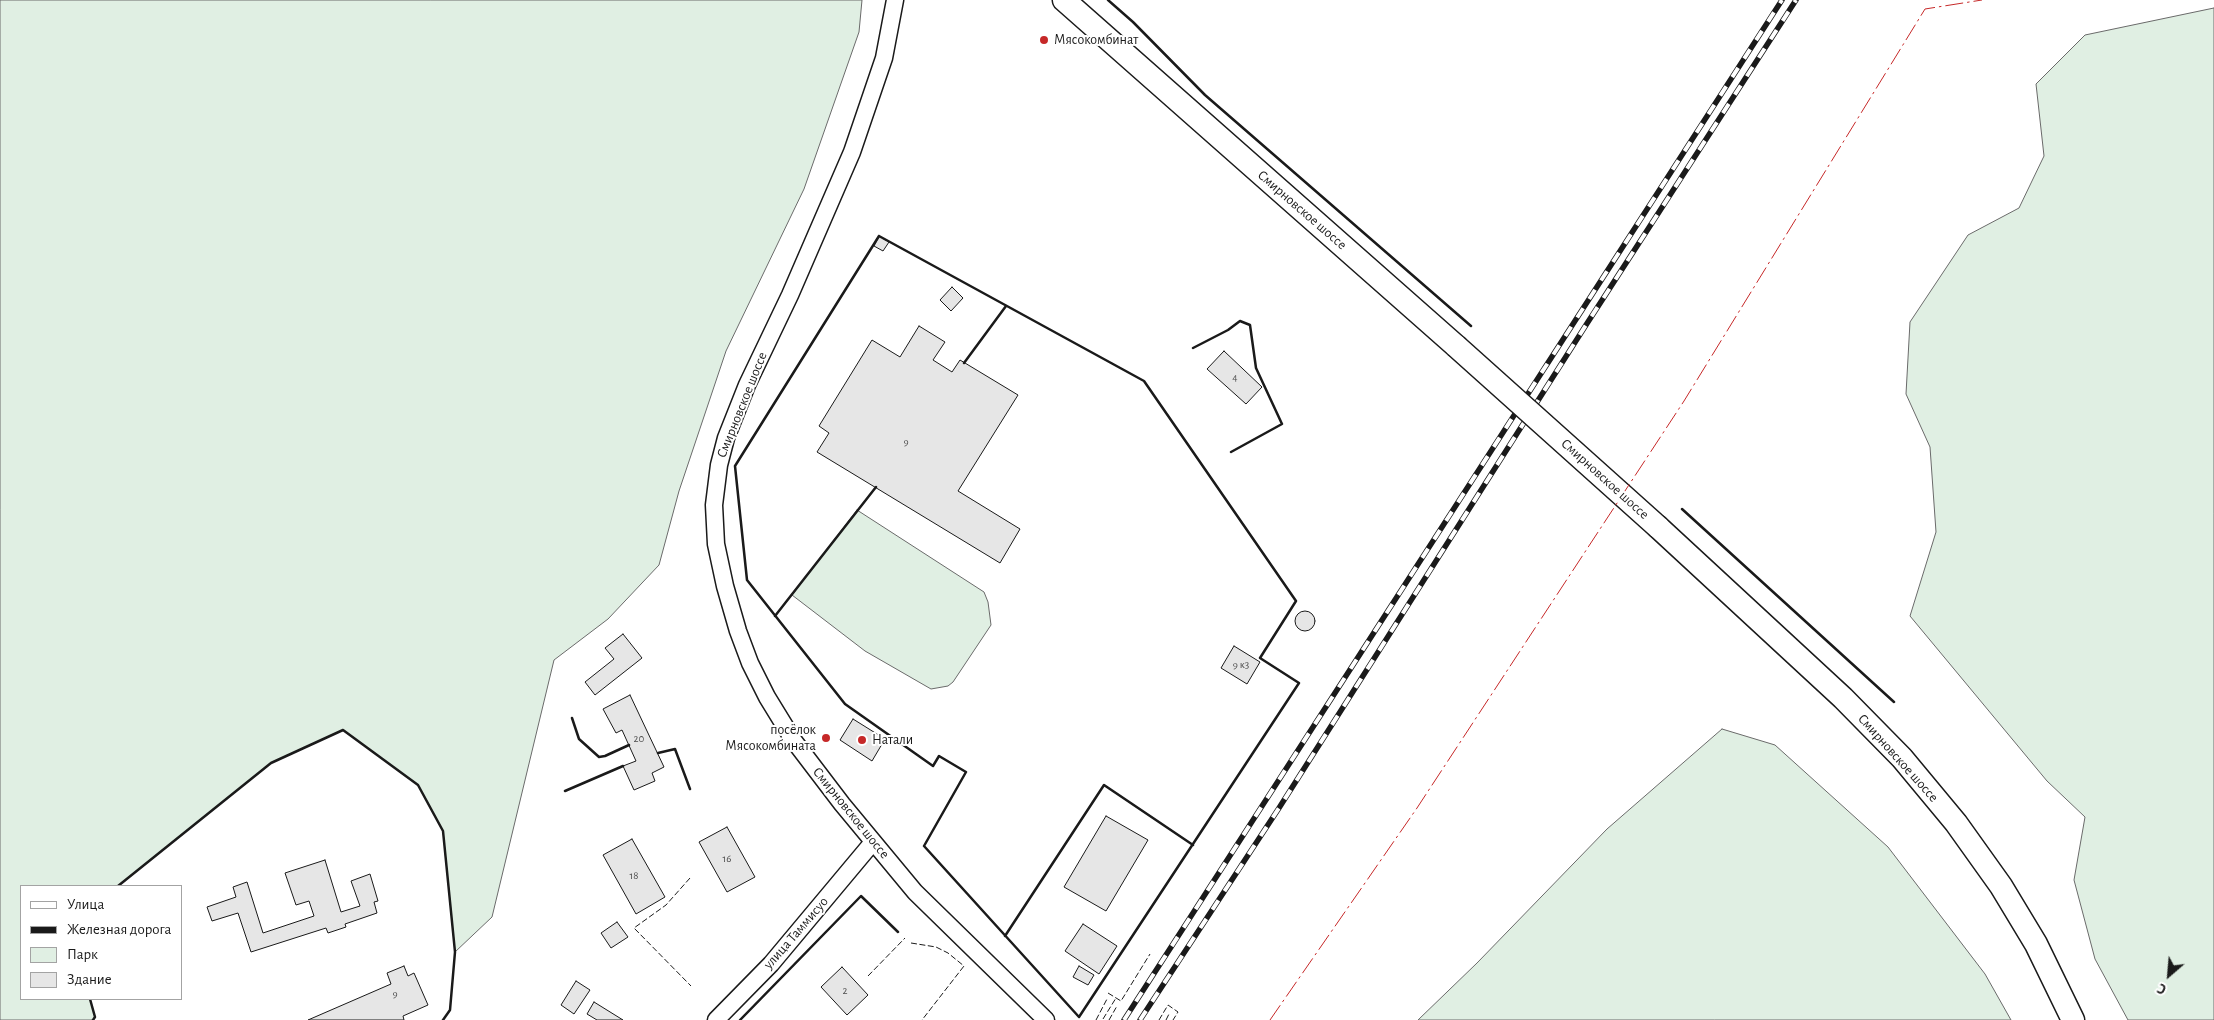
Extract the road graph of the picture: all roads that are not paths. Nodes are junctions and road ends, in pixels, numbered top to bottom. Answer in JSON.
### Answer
{"nodes":[{"id":1,"x":895,"y":0,"type":"edge"},
{"id":2,"x":1064,"y":0,"type":"edge"},
{"id":3,"x":873,"y":842,"type":"junction"},
{"id":4,"x":716,"y":1020,"type":"edge"},
{"id":5,"x":1046,"y":1020,"type":"edge"},
{"id":6,"x":2073,"y":1020,"type":"edge"}],
"edges":[{"from":1,"to":3,"type":"street","name":"Смирновское шоссе"},
{"from":2,"to":6,"type":"main road","name":"Смирновское шоссе","bridge":true},
{"from":3,"to":4,"type":"street","name":"улица Таммисуо"},
{"from":3,"to":5,"type":"street","name":"Смирновское шоссе"}]}
